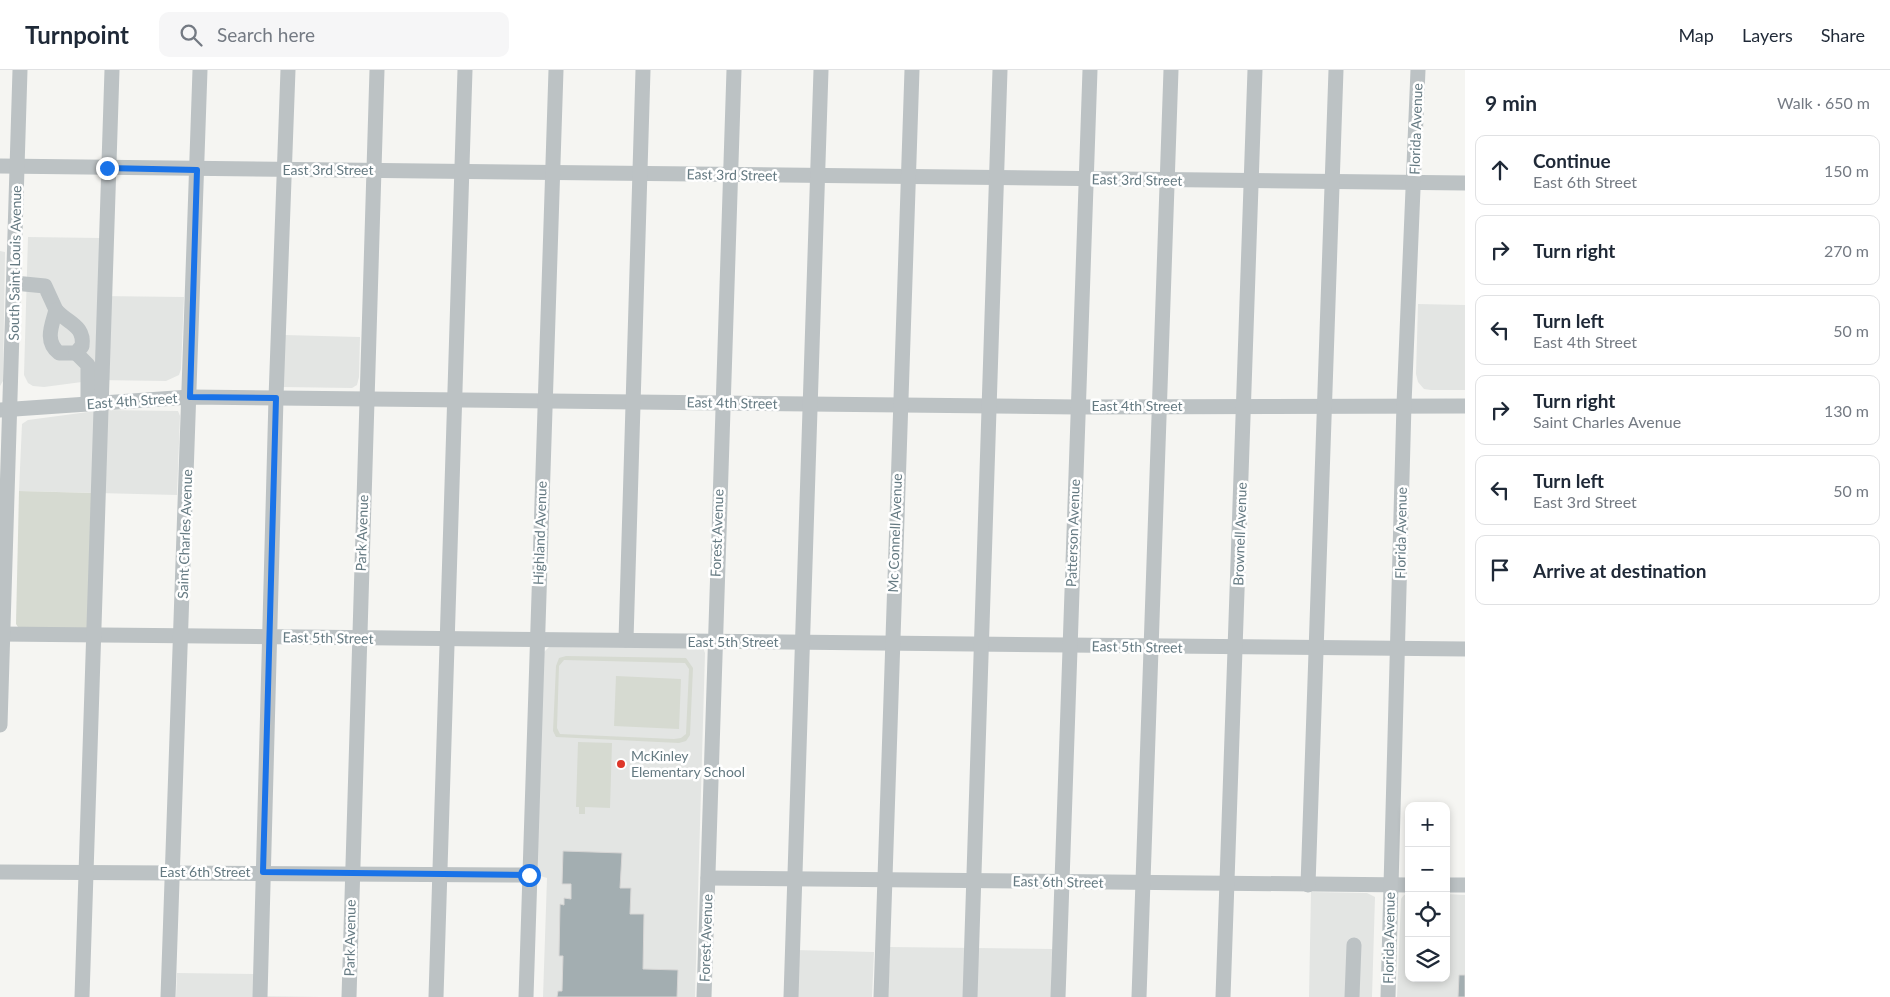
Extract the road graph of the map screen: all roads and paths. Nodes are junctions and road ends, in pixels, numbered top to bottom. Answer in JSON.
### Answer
{"nodes":[{"id":1,"x":20,"y":70,"type":"edge"},
{"id":2,"x":112,"y":70,"type":"edge"},
{"id":3,"x":200,"y":70,"type":"edge"},
{"id":4,"x":288,"y":70,"type":"edge"},
{"id":5,"x":377,"y":70,"type":"edge"},
{"id":6,"x":465,"y":70,"type":"edge"},
{"id":7,"x":556,"y":70,"type":"edge"},
{"id":8,"x":643,"y":70,"type":"edge"},
{"id":9,"x":734,"y":70,"type":"edge"},
{"id":10,"x":821,"y":70,"type":"edge"},
{"id":11,"x":912,"y":70,"type":"edge"},
{"id":12,"x":1000,"y":70,"type":"edge"},
{"id":13,"x":1090,"y":70,"type":"edge"},
{"id":14,"x":1171,"y":70,"type":"edge"},
{"id":15,"x":1255,"y":70,"type":"edge"},
{"id":16,"x":1336,"y":70,"type":"edge"},
{"id":17,"x":1418,"y":70,"type":"edge"},
{"id":18,"x":0,"y":166,"type":"edge"},
{"id":19,"x":17,"y":166,"type":"junction"},
{"id":20,"x":107,"y":168,"type":"junction"},
{"id":21,"x":197,"y":170,"type":"junction"},
{"id":22,"x":285,"y":170,"type":"junction"},
{"id":23,"x":373,"y":170,"type":"junction"},
{"id":24,"x":463,"y":172,"type":"junction"},
{"id":25,"x":553,"y":173,"type":"junction"},
{"id":26,"x":641,"y":174,"type":"junction"},
{"id":27,"x":730,"y":175,"type":"junction"},
{"id":28,"x":818,"y":176,"type":"junction"},
{"id":29,"x":909,"y":177,"type":"junction"},
{"id":30,"x":996,"y":178,"type":"junction"},
{"id":31,"x":1087,"y":179,"type":"junction"},
{"id":32,"x":1167,"y":180,"type":"junction"},
{"id":33,"x":1251,"y":181,"type":"junction"},
{"id":34,"x":1331,"y":182,"type":"junction"},
{"id":35,"x":1414,"y":183,"type":"junction"},
{"id":36,"x":1465,"y":183,"type":"edge"},
{"id":37,"x":14,"y":283,"type":"junction"},
{"id":38,"x":7,"y":300,"type":"edge"},
{"id":39,"x":56,"y":310,"type":"junction"},
{"id":40,"x":6,"y":341,"type":"edge"},
{"id":41,"x":102,"y":346,"type":"junction"},
{"id":42,"x":79,"y":349,"type":"junction"},
{"id":43,"x":190,"y":397,"type":"junction"},
{"id":44,"x":276,"y":398,"type":"junction"},
{"id":45,"x":367,"y":399,"type":"junction"},
{"id":46,"x":456,"y":400,"type":"junction"},
{"id":47,"x":545,"y":401,"type":"junction"},
{"id":48,"x":633,"y":402,"type":"junction"},
{"id":49,"x":722,"y":402,"type":"junction"},
{"id":50,"x":94,"y":404,"type":"junction"},
{"id":51,"x":810,"y":404,"type":"junction"},
{"id":52,"x":1404,"y":404,"type":"junction"},
{"id":53,"x":899,"y":405,"type":"junction"},
{"id":54,"x":1326,"y":405,"type":"junction"},
{"id":55,"x":989,"y":406,"type":"junction"},
{"id":56,"x":1160,"y":406,"type":"junction"},
{"id":57,"x":1243,"y":406,"type":"junction"},
{"id":58,"x":1465,"y":406,"type":"edge"},
{"id":59,"x":1077,"y":407,"type":"junction"},
{"id":60,"x":6,"y":410,"type":"edge"},
{"id":61,"x":4,"y":507,"type":"edge"},
{"id":62,"x":2,"y":634,"type":"edge"},
{"id":63,"x":92,"y":635,"type":"junction"},
{"id":64,"x":181,"y":636,"type":"junction"},
{"id":65,"x":270,"y":637,"type":"junction"},
{"id":66,"x":359,"y":638,"type":"junction"},
{"id":67,"x":449,"y":639,"type":"junction"},
{"id":68,"x":536,"y":640,"type":"junction"},
{"id":69,"x":626,"y":640,"type":"junction"},
{"id":70,"x":714,"y":642,"type":"junction"},
{"id":71,"x":802,"y":642,"type":"junction"},
{"id":72,"x":892,"y":643,"type":"junction"},
{"id":73,"x":980,"y":645,"type":"junction"},
{"id":74,"x":1069,"y":646,"type":"junction"},
{"id":75,"x":1152,"y":647,"type":"junction"},
{"id":76,"x":1236,"y":648,"type":"junction"},
{"id":77,"x":1317,"y":648,"type":"junction"},
{"id":78,"x":1398,"y":649,"type":"junction"},
{"id":79,"x":1465,"y":649,"type":"edge"},
{"id":80,"x":0,"y":726,"type":"edge"},
{"id":81,"x":0,"y":872,"type":"edge"},
{"id":82,"x":86,"y":872,"type":"junction"},
{"id":83,"x":172,"y":872,"type":"junction"},
{"id":84,"x":263,"y":872,"type":"junction"},
{"id":85,"x":352,"y":873,"type":"junction"},
{"id":86,"x":441,"y":874,"type":"junction"},
{"id":87,"x":529,"y":875,"type":"junction"},
{"id":88,"x":708,"y":878,"type":"junction"},
{"id":89,"x":795,"y":880,"type":"junction"},
{"id":90,"x":885,"y":881,"type":"junction"},
{"id":91,"x":973,"y":881,"type":"junction"},
{"id":92,"x":1062,"y":882,"type":"junction"},
{"id":93,"x":1144,"y":883,"type":"junction"},
{"id":94,"x":1226,"y":884,"type":"junction"},
{"id":95,"x":1308,"y":884,"type":"junction"},
{"id":96,"x":1390,"y":885,"type":"junction"},
{"id":97,"x":1405,"y":885,"type":"edge"},
{"id":98,"x":1450,"y":885,"type":"edge"},
{"id":99,"x":1465,"y":885,"type":"edge"},
{"id":100,"x":1354,"y":945,"type":"dead end"},
{"id":101,"x":82,"y":997,"type":"edge"},
{"id":102,"x":168,"y":997,"type":"edge"},
{"id":103,"x":260,"y":997,"type":"edge"},
{"id":104,"x":349,"y":997,"type":"edge"},
{"id":105,"x":436,"y":997,"type":"edge"},
{"id":106,"x":526,"y":997,"type":"edge"},
{"id":107,"x":704,"y":997,"type":"edge"},
{"id":108,"x":791,"y":997,"type":"edge"},
{"id":109,"x":881,"y":997,"type":"edge"},
{"id":110,"x":970,"y":997,"type":"edge"},
{"id":111,"x":1058,"y":997,"type":"edge"},
{"id":112,"x":1139,"y":997,"type":"edge"},
{"id":113,"x":1223,"y":997,"type":"edge"},
{"id":114,"x":1352,"y":997,"type":"edge"},
{"id":115,"x":1388,"y":997,"type":"edge"}],
"edges":[{"from":1,"to":19,"type":"street","name":"South Saint Louis Avenue"},
{"from":2,"to":20,"type":"street"},
{"from":3,"to":21,"type":"street","name":"Saint Charles Avenue"},
{"from":4,"to":22,"type":"street"},
{"from":5,"to":23,"type":"street","name":"Park Avenue"},
{"from":6,"to":24,"type":"street"},
{"from":7,"to":25,"type":"street","name":"Highland Avenue"},
{"from":8,"to":26,"type":"street"},
{"from":9,"to":27,"type":"street","name":"Forest Avenue"},
{"from":10,"to":28,"type":"street"},
{"from":11,"to":29,"type":"street","name":"Mc Connell Avenue"},
{"from":12,"to":30,"type":"street"},
{"from":13,"to":31,"type":"street","name":"Patterson Avenue"},
{"from":14,"to":32,"type":"street"},
{"from":15,"to":33,"type":"street","name":"Brownell Avenue"},
{"from":16,"to":34,"type":"street"},
{"from":17,"to":35,"type":"street","name":"Florida Avenue"},
{"from":18,"to":19,"type":"street","name":"East 3rd Street"},
{"from":19,"to":20,"type":"street","name":"East 3rd Street"},
{"from":19,"to":37,"type":"street","name":"South Saint Louis Avenue"},
{"from":20,"to":21,"type":"street","name":"East 3rd Street"},
{"from":20,"to":41,"type":"street"},
{"from":21,"to":22,"type":"street","name":"East 3rd Street"},
{"from":21,"to":43,"type":"street","name":"Saint Charles Avenue"},
{"from":22,"to":23,"type":"street","name":"East 3rd Street"},
{"from":22,"to":44,"type":"street"},
{"from":23,"to":24,"type":"street","name":"East 3rd Street"},
{"from":23,"to":45,"type":"street","name":"Park Avenue"},
{"from":24,"to":25,"type":"street","name":"East 3rd Street"},
{"from":24,"to":46,"type":"street"},
{"from":25,"to":26,"type":"street","name":"East 3rd Street"},
{"from":25,"to":47,"type":"street","name":"Highland Avenue"},
{"from":26,"to":27,"type":"street","name":"East 3rd Street"},
{"from":26,"to":48,"type":"street"},
{"from":27,"to":28,"type":"street","name":"East 3rd Street"},
{"from":27,"to":49,"type":"street","name":"Forest Avenue"},
{"from":28,"to":29,"type":"street","name":"East 3rd Street"},
{"from":28,"to":51,"type":"street"},
{"from":29,"to":30,"type":"street","name":"East 3rd Street"},
{"from":29,"to":53,"type":"street","name":"Mc Connell Avenue"},
{"from":30,"to":31,"type":"street","name":"East 3rd Street"},
{"from":30,"to":55,"type":"street"},
{"from":31,"to":32,"type":"street","name":"East 3rd Street"},
{"from":31,"to":59,"type":"street","name":"Patterson Avenue"},
{"from":32,"to":33,"type":"street","name":"East 3rd Street"},
{"from":32,"to":56,"type":"street"},
{"from":33,"to":34,"type":"street","name":"East 3rd Street"},
{"from":33,"to":57,"type":"street","name":"Brownell Avenue"},
{"from":34,"to":35,"type":"street","name":"East 3rd Street"},
{"from":34,"to":54,"type":"street"},
{"from":35,"to":36,"type":"street","name":"East 3rd Street"},
{"from":35,"to":52,"type":"street","name":"Florida Avenue"},
{"from":37,"to":38,"type":"street","name":"South Saint Louis Avenue"},
{"from":37,"to":39,"type":"street"},
{"from":38,"to":40,"type":"street","name":"South Saint Louis Avenue"},
{"from":39,"to":42,"type":"street"},
{"from":39,"to":42,"type":"street"},
{"from":40,"to":60,"type":"street","name":"South Saint Louis Avenue"},
{"from":41,"to":42,"type":"street"},
{"from":41,"to":50,"type":"street"},
{"from":42,"to":50,"type":"street"},
{"from":43,"to":44,"type":"street","name":"East 4th Street"},
{"from":43,"to":50,"type":"street","name":"East 4th Street"},
{"from":43,"to":64,"type":"street","name":"Saint Charles Avenue"},
{"from":44,"to":45,"type":"street","name":"East 4th Street"},
{"from":44,"to":65,"type":"street"},
{"from":45,"to":46,"type":"street","name":"East 4th Street"},
{"from":45,"to":66,"type":"street","name":"Park Avenue"},
{"from":46,"to":47,"type":"street","name":"East 4th Street"},
{"from":46,"to":67,"type":"street"},
{"from":47,"to":48,"type":"street","name":"East 4th Street"},
{"from":47,"to":68,"type":"street","name":"Highland Avenue"},
{"from":48,"to":49,"type":"street","name":"East 4th Street"},
{"from":48,"to":69,"type":"street"},
{"from":49,"to":51,"type":"street","name":"East 4th Street"},
{"from":49,"to":70,"type":"street","name":"Forest Avenue"},
{"from":50,"to":60,"type":"street","name":"East 4th Street"},
{"from":50,"to":63,"type":"street"},
{"from":51,"to":53,"type":"street","name":"East 4th Street"},
{"from":51,"to":71,"type":"street"},
{"from":52,"to":54,"type":"street","name":"East 4th Street"},
{"from":52,"to":58,"type":"street","name":"East 4th Street"},
{"from":52,"to":78,"type":"street","name":"Florida Avenue"},
{"from":53,"to":55,"type":"street","name":"East 4th Street"},
{"from":53,"to":72,"type":"street","name":"Mc Connell Avenue"},
{"from":54,"to":57,"type":"street","name":"East 4th Street"},
{"from":54,"to":77,"type":"street"},
{"from":55,"to":59,"type":"street","name":"East 4th Street"},
{"from":55,"to":73,"type":"street"},
{"from":56,"to":57,"type":"street","name":"East 4th Street"},
{"from":56,"to":59,"type":"street","name":"East 4th Street"},
{"from":56,"to":75,"type":"street"},
{"from":57,"to":76,"type":"street","name":"Brownell Avenue"},
{"from":59,"to":74,"type":"street","name":"Patterson Avenue"},
{"from":60,"to":61,"type":"street","name":"South Saint Louis Avenue"},
{"from":61,"to":62,"type":"street","name":"South Saint Louis Avenue"},
{"from":62,"to":63,"type":"street","name":"East 5th Street"},
{"from":62,"to":80,"type":"street","name":"South Saint Louis Avenue"},
{"from":63,"to":64,"type":"street","name":"East 5th Street"},
{"from":63,"to":82,"type":"street"},
{"from":64,"to":65,"type":"street","name":"East 5th Street"},
{"from":64,"to":83,"type":"street","name":"Saint Charles Avenue"},
{"from":65,"to":66,"type":"street","name":"East 5th Street"},
{"from":65,"to":84,"type":"street"},
{"from":66,"to":67,"type":"street","name":"East 5th Street"},
{"from":66,"to":85,"type":"street","name":"Park Avenue"},
{"from":67,"to":68,"type":"street","name":"East 5th Street"},
{"from":67,"to":86,"type":"street"},
{"from":68,"to":69,"type":"street","name":"East 5th Street"},
{"from":68,"to":87,"type":"street","name":"Highland Avenue"},
{"from":69,"to":70,"type":"street","name":"East 5th Street"},
{"from":70,"to":71,"type":"street","name":"East 5th Street"},
{"from":70,"to":88,"type":"street","name":"Forest Avenue"},
{"from":71,"to":72,"type":"street","name":"East 5th Street"},
{"from":71,"to":89,"type":"street"},
{"from":72,"to":73,"type":"street","name":"East 5th Street"},
{"from":72,"to":90,"type":"street","name":"Mc Connell Avenue"},
{"from":73,"to":74,"type":"street","name":"East 5th Street"},
{"from":73,"to":91,"type":"street"},
{"from":74,"to":75,"type":"street","name":"East 5th Street"},
{"from":74,"to":92,"type":"street","name":"Patterson Avenue"},
{"from":75,"to":76,"type":"street","name":"East 5th Street"},
{"from":75,"to":93,"type":"street"},
{"from":76,"to":77,"type":"street","name":"East 5th Street"},
{"from":76,"to":94,"type":"street","name":"Brownell Avenue"},
{"from":77,"to":78,"type":"street","name":"East 5th Street"},
{"from":77,"to":95,"type":"street"},
{"from":78,"to":79,"type":"street","name":"East 5th Street"},
{"from":78,"to":96,"type":"street","name":"Florida Avenue"},
{"from":81,"to":82,"type":"street","name":"East 6th Street"},
{"from":82,"to":83,"type":"street","name":"East 6th Street"},
{"from":82,"to":101,"type":"street"},
{"from":83,"to":84,"type":"street","name":"East 6th Street"},
{"from":83,"to":102,"type":"street","name":"Saint Charles Avenue"},
{"from":84,"to":85,"type":"street","name":"East 6th Street"},
{"from":84,"to":103,"type":"street"},
{"from":85,"to":86,"type":"street","name":"East 6th Street"},
{"from":85,"to":104,"type":"street","name":"Park Avenue"},
{"from":86,"to":87,"type":"street","name":"East 6th Street"},
{"from":86,"to":105,"type":"street"},
{"from":87,"to":106,"type":"street","name":"Highland Avenue"},
{"from":88,"to":89,"type":"street","name":"East 6th Street"},
{"from":88,"to":107,"type":"street","name":"Forest Avenue"},
{"from":89,"to":90,"type":"street","name":"East 6th Street"},
{"from":89,"to":108,"type":"street"},
{"from":90,"to":91,"type":"street","name":"East 6th Street"},
{"from":90,"to":109,"type":"street","name":"Mc Connell Avenue"},
{"from":91,"to":92,"type":"street","name":"East 6th Street"},
{"from":91,"to":110,"type":"street"},
{"from":92,"to":93,"type":"street","name":"East 6th Street"},
{"from":92,"to":111,"type":"street","name":"Patterson Avenue"},
{"from":93,"to":94,"type":"street","name":"East 6th Street"},
{"from":93,"to":112,"type":"street"},
{"from":94,"to":95,"type":"street","name":"East 6th Street"},
{"from":94,"to":113,"type":"street","name":"Brownell Avenue"},
{"from":95,"to":96,"type":"street","name":"East 6th Street"},
{"from":96,"to":97,"type":"street","name":"East 6th Street"},
{"from":96,"to":115,"type":"street","name":"Florida Avenue"},
{"from":98,"to":99,"type":"street"},
{"from":100,"to":114,"type":"street"}]}
